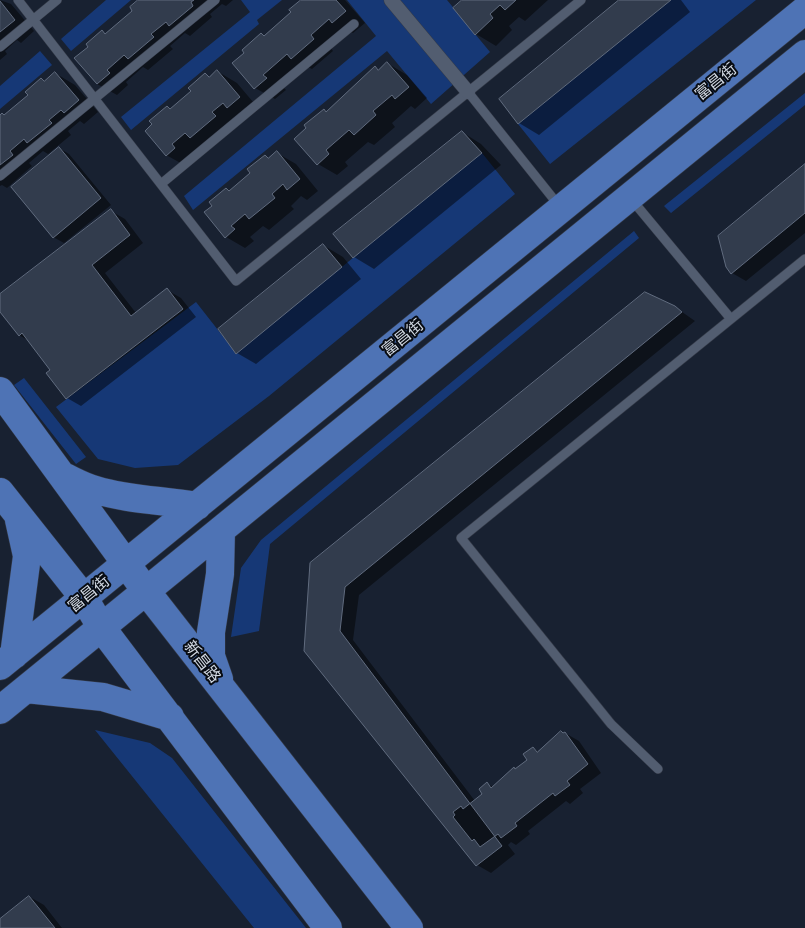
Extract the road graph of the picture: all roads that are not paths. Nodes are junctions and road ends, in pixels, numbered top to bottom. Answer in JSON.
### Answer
{"nodes":[{"id":1,"x":18,"y":0,"type":"edge"},
{"id":2,"x":57,"y":0,"type":"edge"},
{"id":3,"x":215,"y":0,"type":"edge"},
{"id":4,"x":391,"y":0,"type":"edge"},
{"id":5,"x":581,"y":0,"type":"edge"},
{"id":6,"x":805,"y":10,"type":"edge"},
{"id":7,"x":33,"y":19,"type":"junction"},
{"id":8,"x":354,"y":24,"type":"dead end"},
{"id":9,"x":0,"y":47,"type":"edge"},
{"id":10,"x":805,"y":54,"type":"edge"},
{"id":11,"x":468,"y":92,"type":"junction"},
{"id":12,"x":95,"y":99,"type":"junction"},
{"id":13,"x":0,"y":176,"type":"edge"},
{"id":14,"x":161,"y":184,"type":"junction"},
{"id":15,"x":630,"y":197,"type":"junction"},
{"id":16,"x":562,"y":208,"type":"junction"},
{"id":17,"x":805,"y":259,"type":"edge"},
{"id":18,"x":731,"y":319,"type":"junction"},
{"id":19,"x":0,"y":392,"type":"edge"},
{"id":20,"x":62,"y":475,"type":"junction"},
{"id":21,"x":0,"y":492,"type":"edge"},
{"id":22,"x":197,"y":506,"type":"junction"},
{"id":23,"x":19,"y":516,"type":"junction"},
{"id":24,"x":221,"y":530,"type":"junction"},
{"id":25,"x":127,"y":563,"type":"junction"},
{"id":26,"x":146,"y":591,"type":"junction"},
{"id":27,"x":84,"y":598,"type":"junction"},
{"id":28,"x":101,"y":628,"type":"junction"},
{"id":29,"x":7,"y":660,"type":"edge"},
{"id":30,"x":26,"y":689,"type":"junction"},
{"id":31,"x":223,"y":689,"type":"junction"},
{"id":32,"x":0,"y":710,"type":"edge"},
{"id":33,"x":170,"y":717,"type":"junction"},
{"id":34,"x":658,"y":769,"type":"dead end"},
{"id":35,"x":328,"y":928,"type":"edge"},
{"id":36,"x":409,"y":928,"type":"edge"}],
"edges":[{"from":1,"to":7,"type":"lane"},
{"from":2,"to":7,"type":"lane"},
{"from":3,"to":12,"type":"lane"},
{"from":4,"to":11,"type":"street"},
{"from":5,"to":11,"type":"lane"},
{"from":6,"to":16,"type":"main road","name":"富昌街"},
{"from":7,"to":9,"type":"lane"},
{"from":7,"to":12,"type":"lane"},
{"from":8,"to":14,"type":"lane"},
{"from":10,"to":15,"type":"main road","name":"富昌街"},
{"from":11,"to":14,"type":"lane"},
{"from":11,"to":16,"type":"lane"},
{"from":12,"to":13,"type":"lane"},
{"from":12,"to":14,"type":"lane"},
{"from":15,"to":18,"type":"lane"},
{"from":15,"to":24,"type":"main road","name":"富昌街"},
{"from":16,"to":22,"type":"main road","name":"富昌街"},
{"from":17,"to":18,"type":"lane"},
{"from":18,"to":34,"type":"lane"},
{"from":19,"to":20,"type":"main road","name":"新昌路"},
{"from":20,"to":22,"type":"main road"},
{"from":20,"to":25,"type":"main road","name":"新昌路"},
{"from":21,"to":23,"type":"main road"},
{"from":22,"to":25,"type":"main road","name":"富昌街"},
{"from":23,"to":27,"type":"main road"},
{"from":23,"to":29,"type":"main road"},
{"from":24,"to":26,"type":"main road","name":"富昌街"},
{"from":24,"to":31,"type":"main road"},
{"from":25,"to":26,"type":"main road","name":"新昌路"},
{"from":25,"to":27,"type":"main road","name":"富昌街"},
{"from":26,"to":28,"type":"main road","name":"富昌街"},
{"from":26,"to":31,"type":"main road","name":"新昌路"},
{"from":27,"to":28,"type":"main road"},
{"from":27,"to":29,"type":"main road","name":"富昌街"},
{"from":28,"to":30,"type":"main road","name":"富昌街"},
{"from":28,"to":33,"type":"main road"},
{"from":30,"to":32,"type":"main road","name":"富昌街"},
{"from":30,"to":33,"type":"main road"},
{"from":31,"to":36,"type":"main road","name":"新昌路"},
{"from":33,"to":35,"type":"main road"}]}
